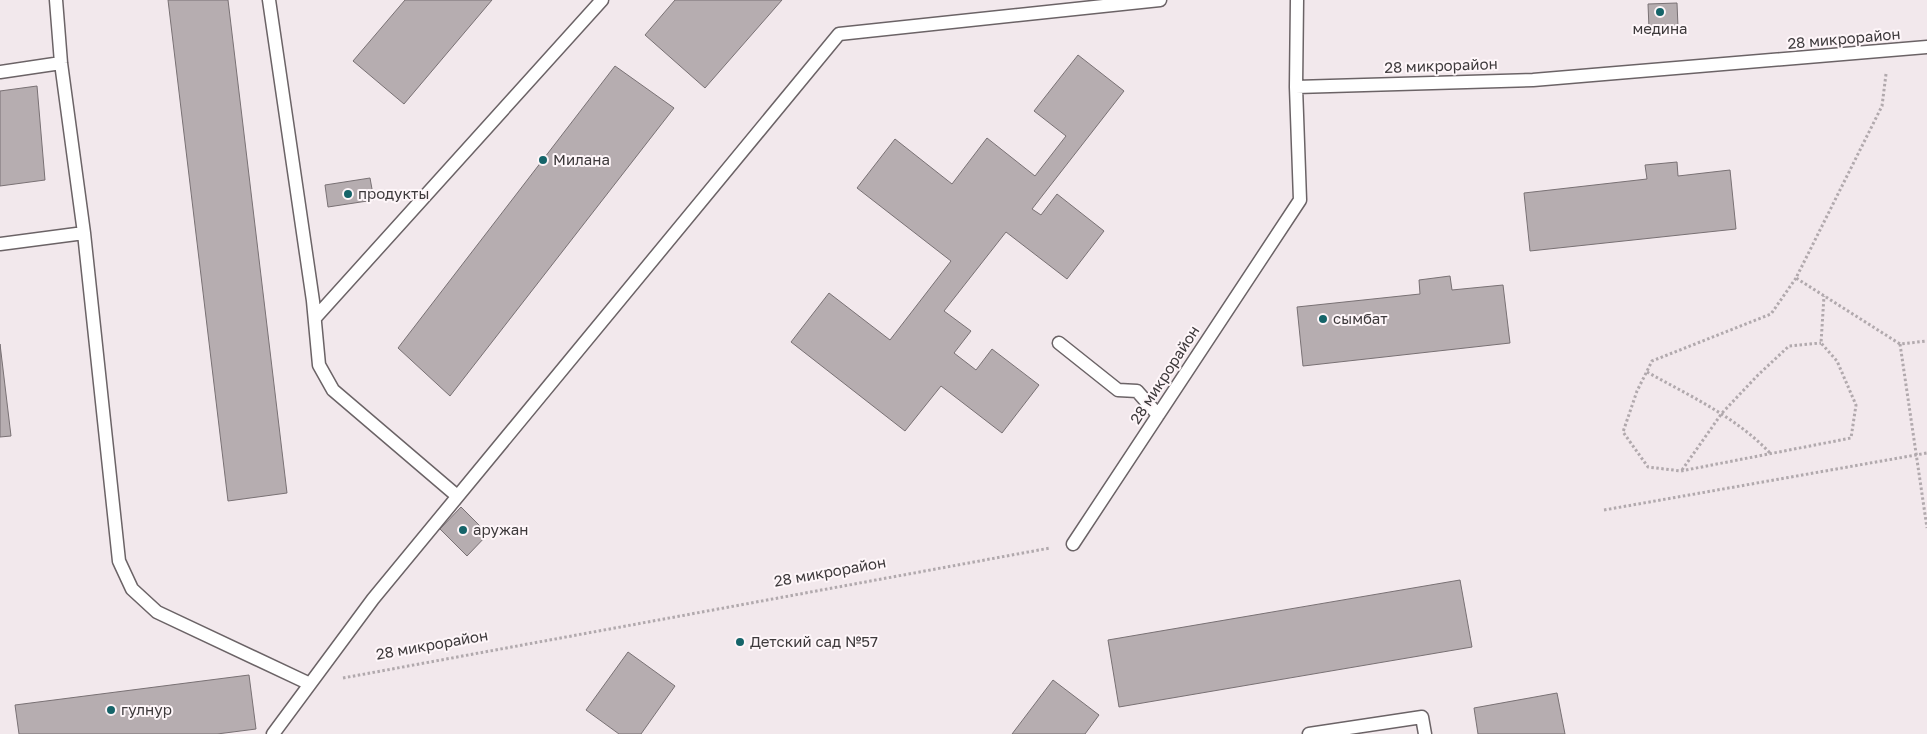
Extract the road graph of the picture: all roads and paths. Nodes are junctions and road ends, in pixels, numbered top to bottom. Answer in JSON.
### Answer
{"nodes":[{"id":1,"x":56,"y":0,"type":"edge"},
{"id":2,"x":269,"y":0,"type":"edge"},
{"id":3,"x":602,"y":0,"type":"edge"},
{"id":4,"x":1160,"y":0,"type":"edge"},
{"id":5,"x":1297,"y":0,"type":"edge"},
{"id":6,"x":1124,"y":2,"type":"edge"},
{"id":7,"x":1927,"y":48,"type":"edge"},
{"id":8,"x":1908,"y":50,"type":"junction"},
{"id":9,"x":1890,"y":51,"type":"junction"},
{"id":10,"x":1927,"y":57,"type":"edge"},
{"id":11,"x":61,"y":63,"type":"junction"},
{"id":12,"x":0,"y":72,"type":"edge"},
{"id":13,"x":1296,"y":87,"type":"junction"},
{"id":14,"x":84,"y":233,"type":"junction"},
{"id":15,"x":0,"y":244,"type":"edge"},
{"id":16,"x":1796,"y":278,"type":"junction"},
{"id":17,"x":1824,"y":296,"type":"junction"},
{"id":18,"x":315,"y":318,"type":"junction"},
{"id":19,"x":1927,"y":341,"type":"edge"},
{"id":20,"x":1059,"y":342,"type":"dead end"},
{"id":21,"x":1821,"y":343,"type":"junction"},
{"id":22,"x":1900,"y":344,"type":"junction"},
{"id":23,"x":1648,"y":372,"type":"junction"},
{"id":24,"x":1722,"y":413,"type":"junction"},
{"id":25,"x":1158,"y":415,"type":"junction"},
{"id":26,"x":1927,"y":453,"type":"edge"},
{"id":27,"x":1771,"y":454,"type":"junction"},
{"id":28,"x":1916,"y":454,"type":"junction"},
{"id":29,"x":1681,"y":471,"type":"junction"},
{"id":30,"x":456,"y":495,"type":"junction"},
{"id":31,"x":1604,"y":510,"type":"dead end"},
{"id":32,"x":1927,"y":528,"type":"edge"},
{"id":33,"x":1073,"y":544,"type":"joint"},
{"id":34,"x":310,"y":684,"type":"junction"},
{"id":35,"x":273,"y":734,"type":"edge"},
{"id":36,"x":1309,"y":734,"type":"edge"},
{"id":37,"x":1425,"y":734,"type":"edge"}],
"edges":[{"from":1,"to":11,"type":"lane"},
{"from":2,"to":18,"type":"lane"},
{"from":3,"to":18,"type":"lane"},
{"from":4,"to":6,"type":"lane"},
{"from":5,"to":13,"type":"lane"},
{"from":6,"to":30,"type":"lane"},
{"from":7,"to":8,"type":"lane","name":"28 микрорайон"},
{"from":8,"to":9,"type":"lane","name":"28 микрорайон"},
{"from":8,"to":10,"type":"lane"},
{"from":9,"to":13,"type":"lane","name":"28 микрорайон"},
{"from":9,"to":16,"type":"path"},
{"from":11,"to":12,"type":"lane"},
{"from":11,"to":14,"type":"lane"},
{"from":13,"to":25,"type":"lane","name":"28 микрорайон"},
{"from":14,"to":15,"type":"lane"},
{"from":14,"to":34,"type":"lane"},
{"from":16,"to":17,"type":"path"},
{"from":16,"to":23,"type":"path"},
{"from":17,"to":21,"type":"path"},
{"from":17,"to":22,"type":"path"},
{"from":18,"to":30,"type":"lane"},
{"from":19,"to":22,"type":"path"},
{"from":20,"to":25,"type":"lane"},
{"from":21,"to":24,"type":"path"},
{"from":21,"to":27,"type":"path"},
{"from":22,"to":28,"type":"path"},
{"from":23,"to":24,"type":"path"},
{"from":23,"to":29,"type":"path"},
{"from":24,"to":27,"type":"path"},
{"from":24,"to":29,"type":"path"},
{"from":25,"to":33,"type":"lane","name":"28 микрорайон"},
{"from":26,"to":28,"type":"path"},
{"from":27,"to":29,"type":"path"},
{"from":28,"to":31,"type":"path"},
{"from":28,"to":32,"type":"path"},
{"from":30,"to":34,"type":"lane"},
{"from":33,"to":34,"type":"path","name":"28 микрорайон"},
{"from":34,"to":35,"type":"lane"},
{"from":36,"to":37,"type":"lane"}]}
